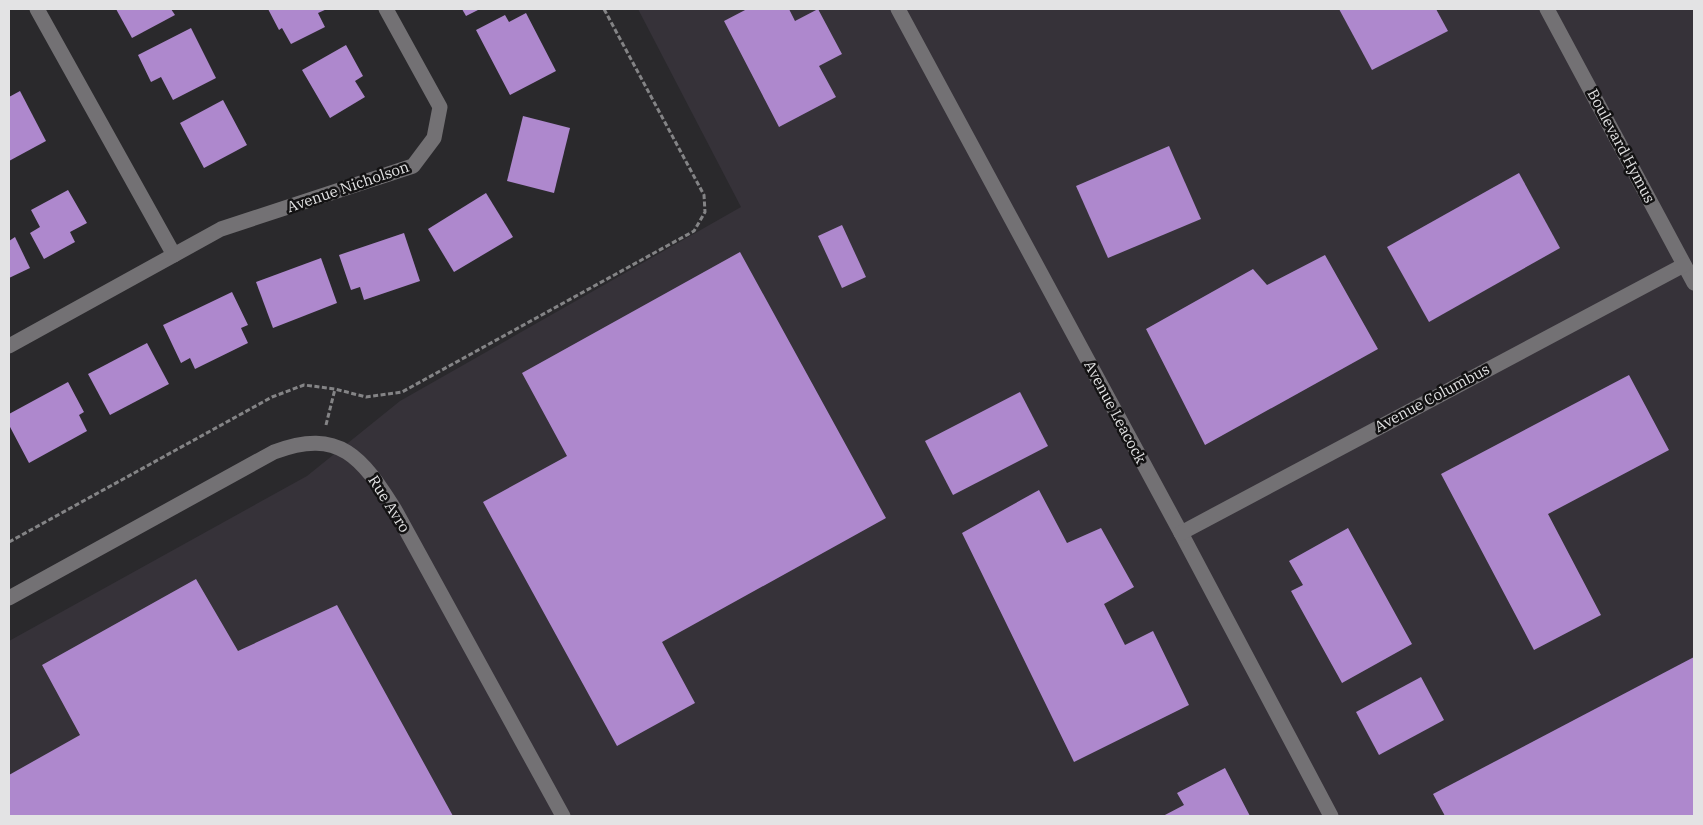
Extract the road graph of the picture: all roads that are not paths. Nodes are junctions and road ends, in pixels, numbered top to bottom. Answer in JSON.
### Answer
{"nodes":[{"id":1,"x":37,"y":9,"type":"edge"},
{"id":2,"x":386,"y":9,"type":"edge"},
{"id":3,"x":898,"y":9,"type":"edge"},
{"id":4,"x":1547,"y":9,"type":"edge"},
{"id":5,"x":174,"y":255,"type":"junction"},
{"id":6,"x":1684,"y":265,"type":"junction"},
{"id":7,"x":1694,"y":284,"type":"edge"},
{"id":8,"x":9,"y":346,"type":"edge"},
{"id":9,"x":1181,"y":533,"type":"junction"},
{"id":10,"x":9,"y":598,"type":"edge"},
{"id":11,"x":563,"y":816,"type":"edge"},
{"id":12,"x":1331,"y":816,"type":"edge"}],
"edges":[{"from":1,"to":5,"type":"street"},
{"from":2,"to":5,"type":"street","name":"Avenue Nicholson"},
{"from":3,"to":9,"type":"street","name":"Avenue Leacock"},
{"from":4,"to":6,"type":"street","name":"Boulevard Hymus"},
{"from":5,"to":8,"type":"street","name":"Avenue Nicholson"},
{"from":6,"to":7,"type":"street","name":"Boulevard Hymus"},
{"from":6,"to":9,"type":"street","name":"Avenue Columbus"},
{"from":9,"to":12,"type":"street","name":"Avenue Leacock"},
{"from":10,"to":11,"type":"street","name":"Rue Avro"}]}
